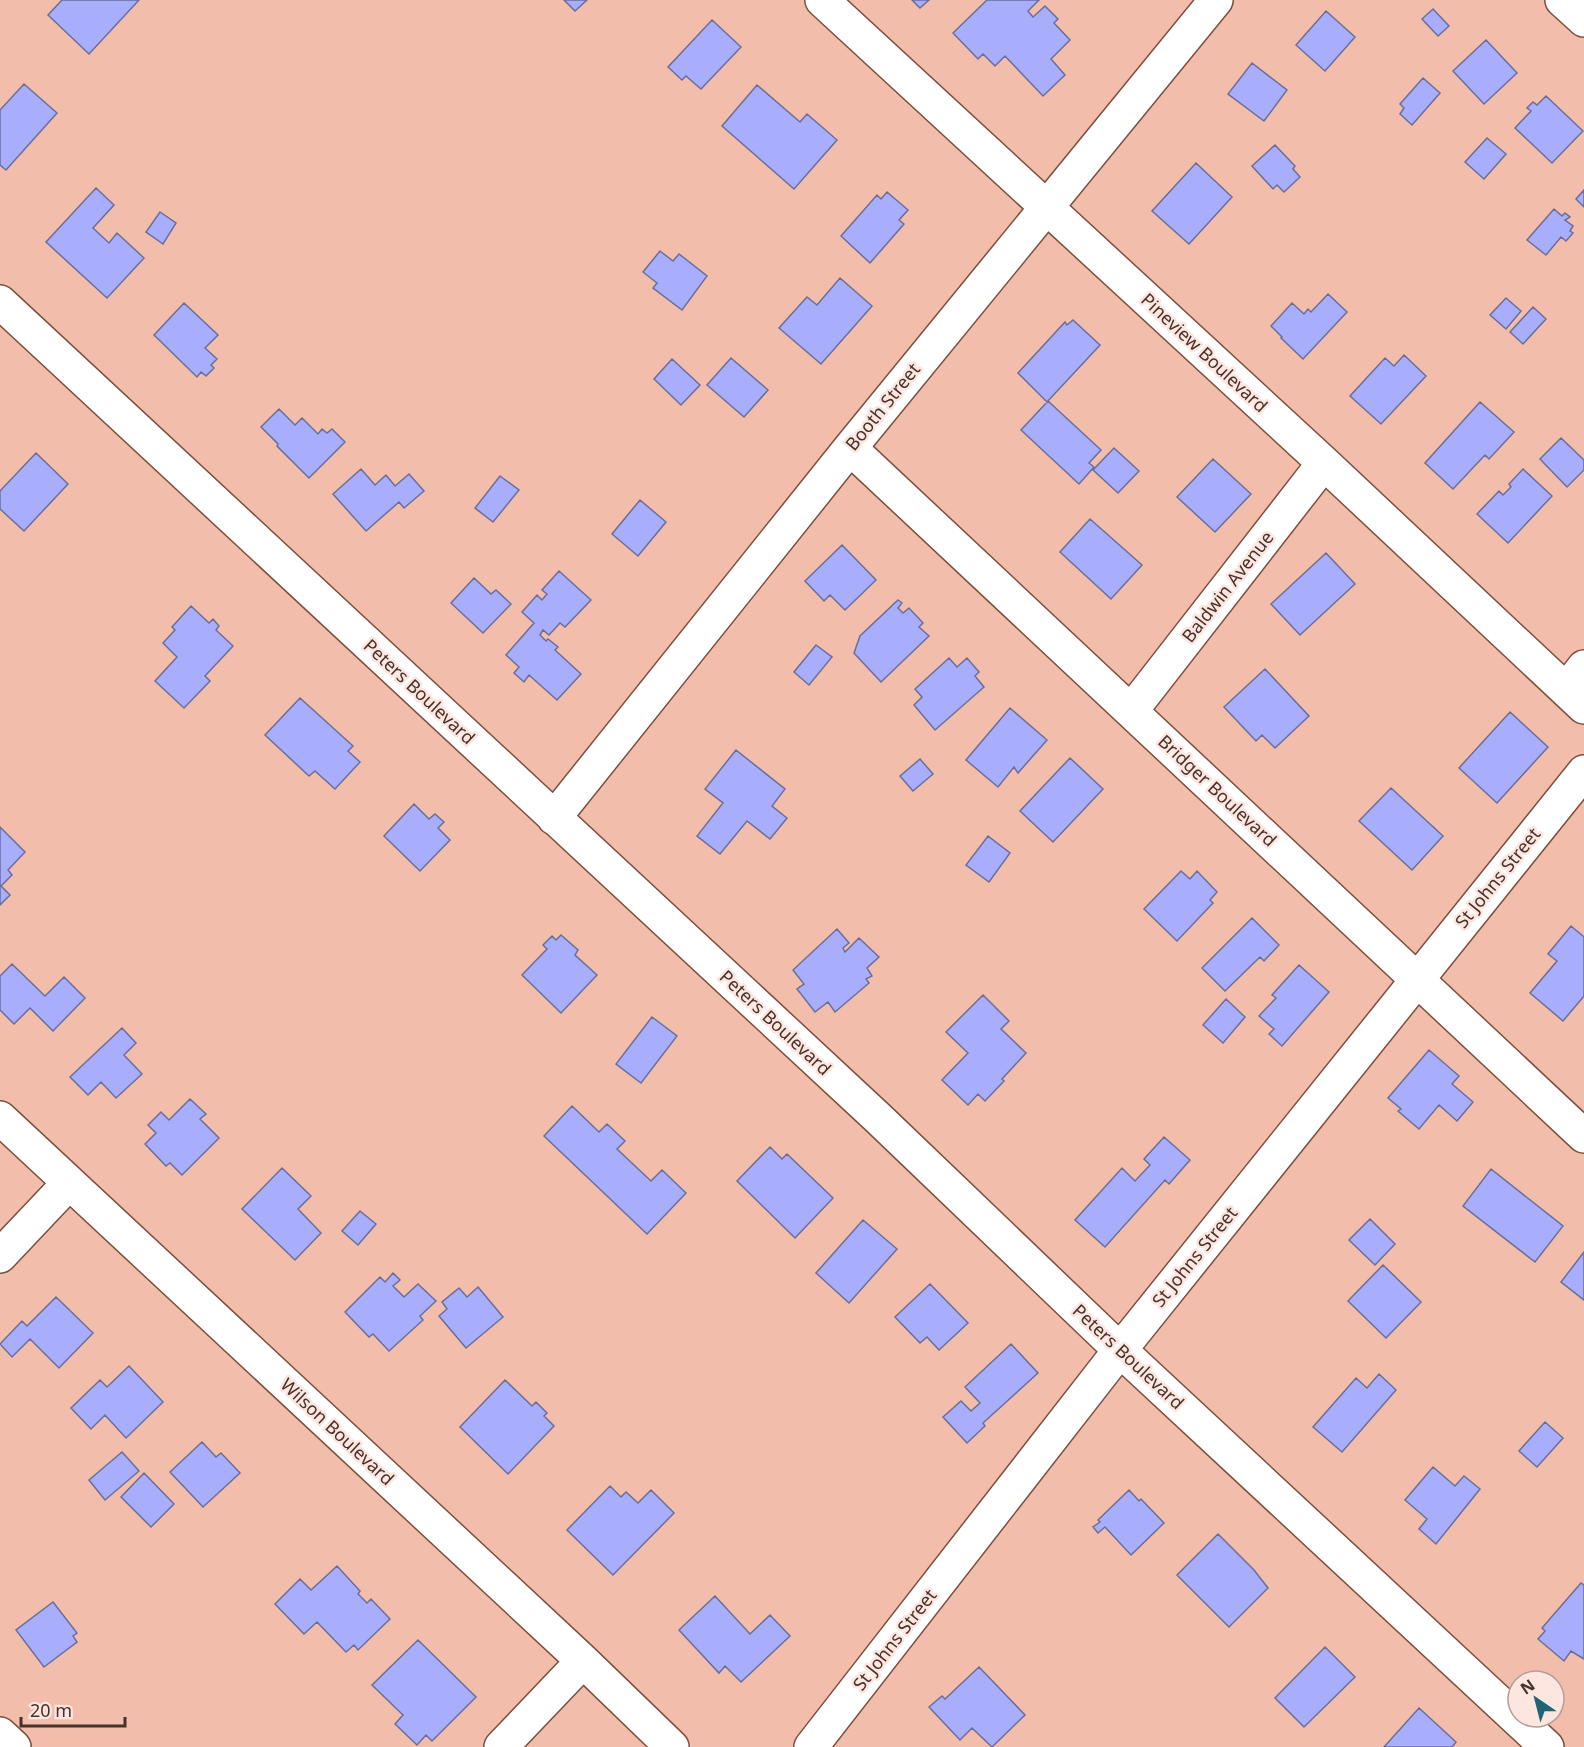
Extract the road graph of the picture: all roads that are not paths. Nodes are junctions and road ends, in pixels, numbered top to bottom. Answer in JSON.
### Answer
{"nodes":[{"id":1,"x":822,"y":0,"type":"edge"},
{"id":2,"x":1216,"y":0,"type":"edge"},
{"id":3,"x":1562,"y":0,"type":"edge"},
{"id":4,"x":1584,"y":20,"type":"edge"},
{"id":5,"x":1047,"y":208,"type":"junction"},
{"id":6,"x":0,"y":302,"type":"edge"},
{"id":7,"x":850,"y":448,"type":"junction"},
{"id":8,"x":1324,"y":463,"type":"junction"},
{"id":9,"x":1578,"y":688,"type":"edge"},
{"id":10,"x":1131,"y":711,"type":"junction"},
{"id":11,"x":1584,"y":772,"type":"edge"},
{"id":12,"x":554,"y":818,"type":"junction"},
{"id":13,"x":1417,"y":978,"type":"junction"},
{"id":14,"x":0,"y":1118,"type":"edge"},
{"id":15,"x":1584,"y":1136,"type":"edge"},
{"id":16,"x":69,"y":1183,"type":"junction"},
{"id":17,"x":0,"y":1256,"type":"edge"},
{"id":18,"x":1120,"y":1350,"type":"junction"},
{"id":19,"x":583,"y":1661,"type":"junction"},
{"id":20,"x":0,"y":1734,"type":"edge"},
{"id":21,"x":14,"y":1747,"type":"edge"},
{"id":22,"x":501,"y":1747,"type":"edge"},
{"id":23,"x":672,"y":1747,"type":"edge"},
{"id":24,"x":811,"y":1747,"type":"edge"},
{"id":25,"x":1547,"y":1747,"type":"edge"}],
"edges":[{"from":1,"to":5,"type":"street","name":"Pineview Boulevard"},
{"from":2,"to":5,"type":"street","name":"Booth Street"},
{"from":3,"to":4,"type":"street"},
{"from":5,"to":7,"type":"street","name":"Booth Street"},
{"from":5,"to":8,"type":"street","name":"Pineview Boulevard"},
{"from":6,"to":12,"type":"street","name":"Peters Boulevard"},
{"from":7,"to":10,"type":"street","name":"Bridger Boulevard"},
{"from":7,"to":12,"type":"street","name":"Booth Street"},
{"from":8,"to":9,"type":"street","name":"Pineview Boulevard"},
{"from":8,"to":10,"type":"street","name":"Baldwin Avenue"},
{"from":10,"to":13,"type":"street","name":"Bridger Boulevard"},
{"from":11,"to":13,"type":"street","name":"St Johns Street"},
{"from":12,"to":18,"type":"street","name":"Peters Boulevard"},
{"from":13,"to":15,"type":"street","name":"Bridger Boulevard"},
{"from":13,"to":18,"type":"street","name":"St Johns Street"},
{"from":14,"to":16,"type":"street","name":"Wilson Boulevard"},
{"from":16,"to":17,"type":"street"},
{"from":16,"to":19,"type":"street","name":"Wilson Boulevard"},
{"from":18,"to":24,"type":"street","name":"St Johns Street"},
{"from":18,"to":25,"type":"street","name":"Peters Boulevard"},
{"from":19,"to":22,"type":"street"},
{"from":19,"to":23,"type":"street","name":"Wilson Boulevard"},
{"from":20,"to":21,"type":"street"}]}
